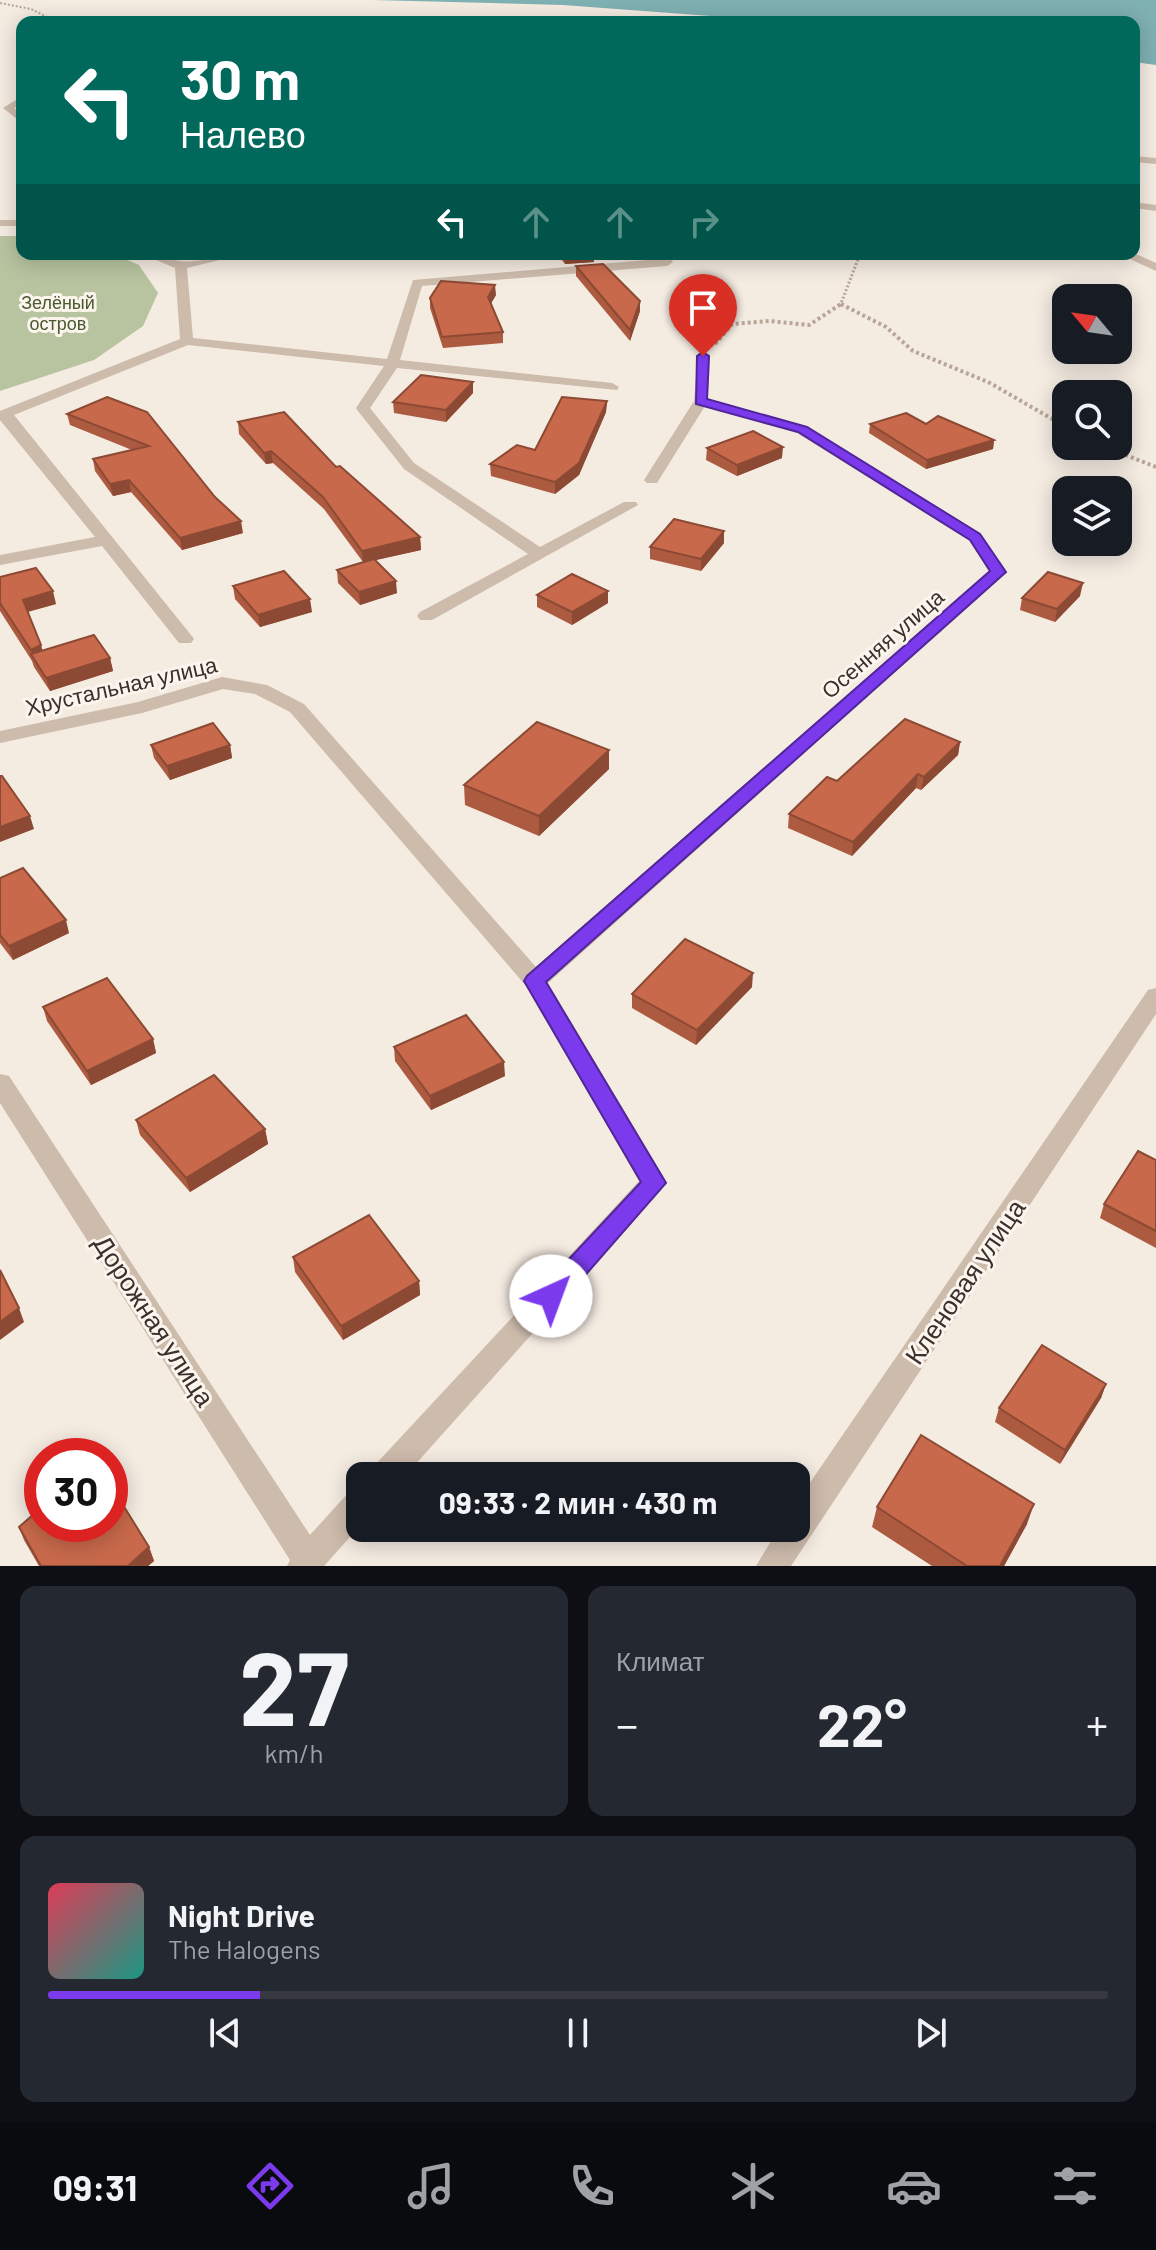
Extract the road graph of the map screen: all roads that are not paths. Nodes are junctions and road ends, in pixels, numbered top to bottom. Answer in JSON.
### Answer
{"nodes":[{"id":1,"x":16,"y":103,"type":"edge"},
{"id":2,"x":16,"y":115,"type":"edge"},
{"id":3,"x":164,"y":260,"type":"edge"},
{"id":4,"x":210,"y":260,"type":"edge"},
{"id":5,"x":666,"y":260,"type":"edge"},
{"id":6,"x":181,"y":266,"type":"junction"},
{"id":7,"x":187,"y":341,"type":"junction"},
{"id":8,"x":703,"y":356,"type":"road end"},
{"id":9,"x":392,"y":365,"type":"junction"},
{"id":10,"x":612,"y":387,"type":"dead end"},
{"id":11,"x":701,"y":401,"type":"junction"},
{"id":12,"x":4,"y":416,"type":"edge"},
{"id":13,"x":652,"y":480,"type":"dead end"},
{"id":14,"x":630,"y":505,"type":"dead end"},
{"id":15,"x":107,"y":540,"type":"junction"},
{"id":16,"x":541,"y":555,"type":"junction"},
{"id":17,"x":0,"y":560,"type":"edge"},
{"id":18,"x":426,"y":616,"type":"dead end"},
{"id":19,"x":185,"y":639,"type":"dead end"},
{"id":20,"x":0,"y":737,"type":"edge"},
{"id":21,"x":535,"y":981,"type":"junction"},
{"id":22,"x":1156,"y":996,"type":"edge"},
{"id":23,"x":0,"y":1083,"type":"edge"},
{"id":24,"x":398,"y":1462,"type":"edge"},
{"id":25,"x":346,"y":1518,"type":"edge"},
{"id":26,"x":305,"y":1563,"type":"edge"},
{"id":27,"x":772,"y":1566,"type":"edge"}],
"edges":[{"from":1,"to":2,"type":"street"},
{"from":3,"to":6,"type":"street"},
{"from":4,"to":6,"type":"street"},
{"from":5,"to":9,"type":"street"},
{"from":6,"to":7,"type":"street"},
{"from":7,"to":9,"type":"street"},
{"from":7,"to":12,"type":"street","name":"Хрустальная улица"},
{"from":8,"to":11,"type":"street"},
{"from":9,"to":10,"type":"street"},
{"from":9,"to":16,"type":"street"},
{"from":11,"to":13,"type":"street"},
{"from":11,"to":21,"type":"street","name":"Осенняя улица"},
{"from":12,"to":15,"type":"street","name":"Хрустальная улица"},
{"from":14,"to":16,"type":"street"},
{"from":15,"to":17,"type":"street"},
{"from":15,"to":19,"type":"street","name":"Хрустальная улица"},
{"from":16,"to":18,"type":"street"},
{"from":20,"to":21,"type":"street","name":"Хрустальная улица"},
{"from":21,"to":24,"type":"street"},
{"from":22,"to":27,"type":"street","name":"Кленовая улица"},
{"from":23,"to":26,"type":"street","name":"Дорожная улица"},
{"from":25,"to":26,"type":"street"}]}
